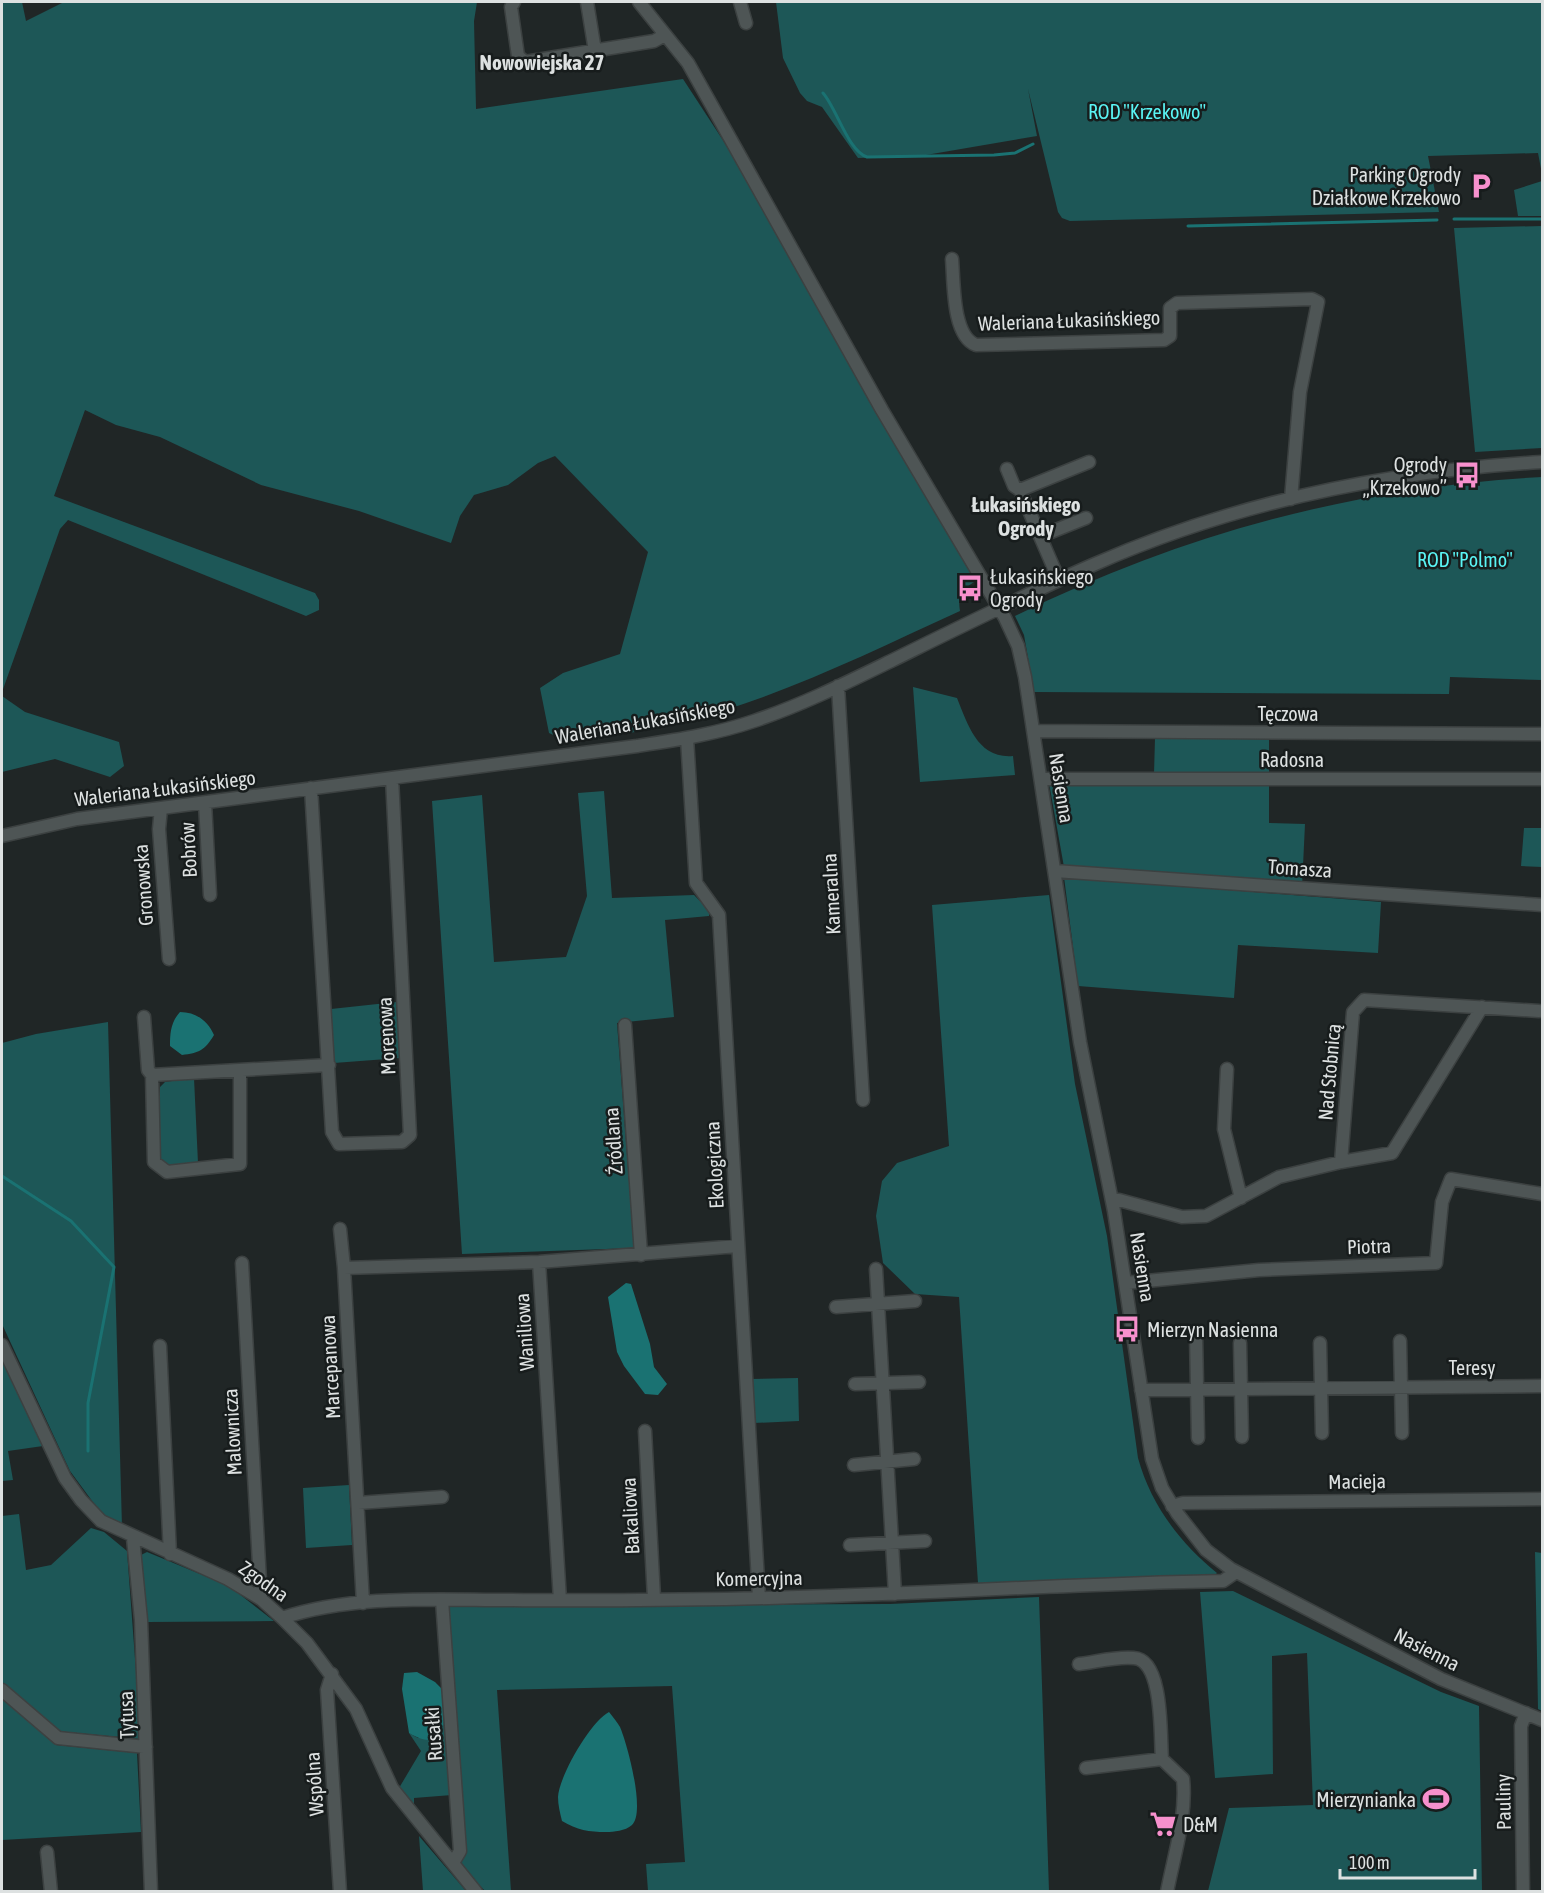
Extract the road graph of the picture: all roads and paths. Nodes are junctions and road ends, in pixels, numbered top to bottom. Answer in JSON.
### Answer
{"nodes":[{"id":1,"x":514,"y":2,"type":"edge"},
{"id":2,"x":586,"y":2,"type":"edge"},
{"id":3,"x":740,"y":2,"type":"edge"},
{"id":4,"x":643,"y":3,"type":"edge"},
{"id":5,"x":746,"y":23,"type":"dead end"},
{"id":6,"x":665,"y":35,"type":"junction"},
{"id":7,"x":595,"y":51,"type":"junction"},
{"id":8,"x":952,"y":259,"type":"dead end"},
{"id":9,"x":1089,"y":462,"type":"dead end"},
{"id":10,"x":1542,"y":462,"type":"edge"},
{"id":11,"x":1007,"y":470,"type":"dead end"},
{"id":12,"x":1020,"y":490,"type":"junction"},
{"id":13,"x":1291,"y":499,"type":"junction"},
{"id":14,"x":1086,"y":518,"type":"dead end"},
{"id":15,"x":1041,"y":536,"type":"junction"},
{"id":16,"x":1059,"y":580,"type":"junction"},
{"id":17,"x":1000,"y":608,"type":"junction"},
{"id":18,"x":838,"y":686,"type":"junction"},
{"id":19,"x":1034,"y":731,"type":"junction"},
{"id":20,"x":1542,"y":734,"type":"edge"},
{"id":21,"x":687,"y":738,"type":"junction"},
{"id":22,"x":392,"y":778,"type":"junction"},
{"id":23,"x":1041,"y":779,"type":"junction"},
{"id":24,"x":1542,"y":779,"type":"edge"},
{"id":25,"x":311,"y":788,"type":"junction"},
{"id":26,"x":205,"y":803,"type":"junction"},
{"id":27,"x":161,"y":808,"type":"junction"},
{"id":28,"x":2,"y":836,"type":"edge"},
{"id":29,"x":1055,"y":871,"type":"junction"},
{"id":30,"x":210,"y":895,"type":"dead end"},
{"id":31,"x":1542,"y":904,"type":"edge"},
{"id":32,"x":169,"y":959,"type":"dead end"},
{"id":33,"x":1482,"y":1007,"type":"junction"},
{"id":34,"x":1539,"y":1011,"type":"dead end"},
{"id":35,"x":144,"y":1017,"type":"dead end"},
{"id":36,"x":625,"y":1025,"type":"dead end"},
{"id":37,"x":329,"y":1065,"type":"junction"},
{"id":38,"x":1227,"y":1069,"type":"dead end"},
{"id":39,"x":240,"y":1071,"type":"junction"},
{"id":40,"x":152,"y":1075,"type":"junction"},
{"id":41,"x":863,"y":1100,"type":"dead end"},
{"id":42,"x":1341,"y":1162,"type":"junction"},
{"id":43,"x":1542,"y":1194,"type":"edge"},
{"id":44,"x":1241,"y":1198,"type":"junction"},
{"id":45,"x":1112,"y":1200,"type":"junction"},
{"id":46,"x":340,"y":1229,"type":"dead end"},
{"id":47,"x":738,"y":1246,"type":"junction"},
{"id":48,"x":641,"y":1255,"type":"junction"},
{"id":49,"x":539,"y":1262,"type":"junction"},
{"id":50,"x":242,"y":1263,"type":"dead end"},
{"id":51,"x":344,"y":1268,"type":"junction"},
{"id":52,"x":876,"y":1269,"type":"dead end"},
{"id":53,"x":1126,"y":1283,"type":"junction"},
{"id":54,"x":915,"y":1301,"type":"dead end"},
{"id":55,"x":879,"y":1304,"type":"junction"},
{"id":56,"x":836,"y":1306,"type":"dead end"},
{"id":57,"x":1196,"y":1334,"type":"dead end"},
{"id":58,"x":1400,"y":1341,"type":"dead end"},
{"id":59,"x":1240,"y":1343,"type":"dead end"},
{"id":60,"x":1320,"y":1343,"type":"dead end"},
{"id":61,"x":2,"y":1345,"type":"edge"},
{"id":62,"x":160,"y":1346,"type":"dead end"},
{"id":63,"x":919,"y":1382,"type":"dead end"},
{"id":64,"x":883,"y":1383,"type":"junction"},
{"id":65,"x":855,"y":1384,"type":"dead end"},
{"id":66,"x":1542,"y":1386,"type":"edge"},
{"id":67,"x":1401,"y":1387,"type":"junction"},
{"id":68,"x":1321,"y":1388,"type":"junction"},
{"id":69,"x":1240,"y":1389,"type":"junction"},
{"id":70,"x":1141,"y":1390,"type":"junction"},
{"id":71,"x":1196,"y":1390,"type":"junction"},
{"id":72,"x":645,"y":1431,"type":"dead end"},
{"id":73,"x":1402,"y":1433,"type":"dead end"},
{"id":74,"x":1322,"y":1434,"type":"dead end"},
{"id":75,"x":1242,"y":1437,"type":"dead end"},
{"id":76,"x":1198,"y":1438,"type":"dead end"},
{"id":77,"x":914,"y":1459,"type":"dead end"},
{"id":78,"x":888,"y":1462,"type":"junction"},
{"id":79,"x":854,"y":1465,"type":"dead end"},
{"id":80,"x":442,"y":1497,"type":"dead end"},
{"id":81,"x":1542,"y":1499,"type":"edge"},
{"id":82,"x":358,"y":1503,"type":"junction"},
{"id":83,"x":1172,"y":1506,"type":"junction"},
{"id":84,"x":133,"y":1538,"type":"junction"},
{"id":85,"x":925,"y":1541,"type":"dead end"},
{"id":86,"x":892,"y":1543,"type":"junction"},
{"id":87,"x":850,"y":1545,"type":"dead end"},
{"id":88,"x":170,"y":1554,"type":"junction"},
{"id":89,"x":1236,"y":1572,"type":"junction"},
{"id":90,"x":895,"y":1594,"type":"junction"},
{"id":91,"x":654,"y":1598,"type":"junction"},
{"id":92,"x":759,"y":1598,"type":"junction"},
{"id":93,"x":261,"y":1599,"type":"junction"},
{"id":94,"x":442,"y":1600,"type":"junction"},
{"id":95,"x":560,"y":1600,"type":"junction"},
{"id":96,"x":363,"y":1603,"type":"junction"},
{"id":97,"x":282,"y":1618,"type":"junction"},
{"id":98,"x":1079,"y":1664,"type":"dead end"},
{"id":99,"x":332,"y":1674,"type":"junction"},
{"id":100,"x":2,"y":1690,"type":"edge"},
{"id":101,"x":1526,"y":1713,"type":"junction"},
{"id":102,"x":1542,"y":1720,"type":"edge"},
{"id":103,"x":146,"y":1748,"type":"junction"},
{"id":104,"x":1162,"y":1760,"type":"junction"},
{"id":105,"x":1086,"y":1768,"type":"dead end"},
{"id":106,"x":47,"y":1852,"type":"dead end"},
{"id":107,"x":453,"y":1863,"type":"junction"},
{"id":108,"x":51,"y":1892,"type":"edge"},
{"id":109,"x":151,"y":1892,"type":"edge"},
{"id":110,"x":340,"y":1892,"type":"edge"},
{"id":111,"x":476,"y":1892,"type":"edge"},
{"id":112,"x":1167,"y":1892,"type":"edge"},
{"id":113,"x":1523,"y":1892,"type":"edge"}],
"edges":[{"from":1,"to":7,"type":"street"},
{"from":2,"to":7,"type":"street"},
{"from":3,"to":5,"type":"street"},
{"from":4,"to":6,"type":"street"},
{"from":6,"to":7,"type":"street"},
{"from":6,"to":17,"type":"street","name":"Nasienna"},
{"from":8,"to":13,"type":"street","name":"Waleriana Łukasińskiego"},
{"from":9,"to":12,"type":"street"},
{"from":10,"to":13,"type":"street","name":"Waleriana Łukasińskiego"},
{"from":11,"to":12,"type":"street"},
{"from":12,"to":15,"type":"street"},
{"from":13,"to":16,"type":"street","name":"Waleriana Łukasińskiego"},
{"from":14,"to":15,"type":"street"},
{"from":15,"to":16,"type":"street"},
{"from":16,"to":17,"type":"street","name":"Waleriana Łukasińskiego"},
{"from":17,"to":18,"type":"street","name":"Waleriana Łukasińskiego"},
{"from":17,"to":19,"type":"street","name":"Nasienna"},
{"from":18,"to":21,"type":"street","name":"Waleriana Łukasińskiego"},
{"from":18,"to":41,"type":"street","name":"Kameralna"},
{"from":19,"to":20,"type":"street","name":"Tęczowa"},
{"from":19,"to":23,"type":"street","name":"Nasienna"},
{"from":21,"to":22,"type":"street","name":"Waleriana Łukasińskiego"},
{"from":21,"to":47,"type":"street","name":"Ekologiczna"},
{"from":22,"to":25,"type":"street","name":"Waleriana Łukasińskiego"},
{"from":22,"to":37,"type":"street","name":"Morenowa"},
{"from":23,"to":24,"type":"street","name":"Radosna"},
{"from":23,"to":29,"type":"street","name":"Nasienna"},
{"from":25,"to":26,"type":"street","name":"Waleriana Łukasińskiego"},
{"from":25,"to":37,"type":"street","name":"Morenowa"},
{"from":26,"to":27,"type":"street","name":"Waleriana Łukasińskiego"},
{"from":26,"to":30,"type":"street","name":"Bobrów"},
{"from":27,"to":28,"type":"street","name":"Waleriana Łukasińskiego"},
{"from":27,"to":32,"type":"street","name":"Gronowska"},
{"from":29,"to":31,"type":"street","name":"Tomasza"},
{"from":29,"to":45,"type":"street","name":"Nasienna"},
{"from":33,"to":34,"type":"street","name":"Nad Stobnicą"},
{"from":33,"to":42,"type":"street"},
{"from":33,"to":42,"type":"street","name":"Nad Stobnicą"},
{"from":35,"to":40,"type":"street"},
{"from":36,"to":48,"type":"street","name":"Źródlana"},
{"from":37,"to":39,"type":"street"},
{"from":38,"to":44,"type":"street"},
{"from":39,"to":40,"type":"street"},
{"from":39,"to":40,"type":"street"},
{"from":42,"to":44,"type":"street"},
{"from":43,"to":53,"type":"street","name":"Piotra"},
{"from":44,"to":45,"type":"street"},
{"from":45,"to":53,"type":"street","name":"Nasienna"},
{"from":46,"to":51,"type":"street","name":"Marcepanowa"},
{"from":47,"to":48,"type":"street"},
{"from":47,"to":92,"type":"street","name":"Ekologiczna"},
{"from":48,"to":49,"type":"street"},
{"from":49,"to":51,"type":"street"},
{"from":49,"to":95,"type":"street","name":"Waniliowa"},
{"from":50,"to":93,"type":"street","name":"Malownicza"},
{"from":51,"to":82,"type":"street","name":"Marcepanowa"},
{"from":52,"to":55,"type":"street"},
{"from":53,"to":70,"type":"street","name":"Nasienna"},
{"from":54,"to":55,"type":"street"},
{"from":55,"to":56,"type":"street"},
{"from":55,"to":64,"type":"street"},
{"from":57,"to":71,"type":"street"},
{"from":58,"to":67,"type":"street"},
{"from":59,"to":69,"type":"street"},
{"from":60,"to":68,"type":"street"},
{"from":61,"to":84,"type":"street","name":"Zgodna"},
{"from":62,"to":88,"type":"street"},
{"from":63,"to":64,"type":"street"},
{"from":64,"to":65,"type":"street"},
{"from":64,"to":78,"type":"street"},
{"from":66,"to":67,"type":"street","name":"Teresy"},
{"from":67,"to":68,"type":"street","name":"Teresy"},
{"from":67,"to":73,"type":"street"},
{"from":68,"to":69,"type":"street","name":"Teresy"},
{"from":68,"to":74,"type":"street"},
{"from":69,"to":71,"type":"street","name":"Teresy"},
{"from":69,"to":75,"type":"street"},
{"from":70,"to":71,"type":"street","name":"Teresy"},
{"from":70,"to":83,"type":"street","name":"Nasienna"},
{"from":71,"to":76,"type":"street"},
{"from":72,"to":91,"type":"street","name":"Bakaliowa"},
{"from":77,"to":78,"type":"street"},
{"from":78,"to":79,"type":"street"},
{"from":78,"to":86,"type":"street"},
{"from":80,"to":82,"type":"street"},
{"from":81,"to":83,"type":"street","name":"Macieja"},
{"from":82,"to":96,"type":"street","name":"Marcepanowa"},
{"from":83,"to":89,"type":"street","name":"Nasienna"},
{"from":84,"to":88,"type":"street","name":"Zgodna"},
{"from":84,"to":103,"type":"street","name":"Tytusa"},
{"from":85,"to":86,"type":"street"},
{"from":86,"to":87,"type":"street"},
{"from":86,"to":90,"type":"street"},
{"from":88,"to":93,"type":"street","name":"Zgodna"},
{"from":89,"to":90,"type":"street","name":"Komercyjna"},
{"from":89,"to":101,"type":"street","name":"Nasienna"},
{"from":90,"to":92,"type":"street","name":"Komercyjna"},
{"from":91,"to":92,"type":"street","name":"Komercyjna"},
{"from":91,"to":95,"type":"street","name":"Komercyjna"},
{"from":93,"to":97,"type":"street","name":"Zgodna"},
{"from":94,"to":95,"type":"street","name":"Komercyjna"},
{"from":94,"to":96,"type":"street","name":"Komercyjna"},
{"from":94,"to":107,"type":"street","name":"Rusałki"},
{"from":96,"to":97,"type":"street","name":"Komercyjna"},
{"from":97,"to":99,"type":"street","name":"Zgodna"},
{"from":98,"to":104,"type":"street"},
{"from":99,"to":107,"type":"street","name":"Zgodna"},
{"from":99,"to":110,"type":"street","name":"Wspólna"},
{"from":100,"to":103,"type":"street"},
{"from":101,"to":102,"type":"street","name":"Nasienna"},
{"from":101,"to":113,"type":"street","name":"Pauliny"},
{"from":103,"to":109,"type":"street","name":"Tytusa"},
{"from":104,"to":105,"type":"street"},
{"from":104,"to":112,"type":"street"},
{"from":106,"to":108,"type":"street"},
{"from":107,"to":111,"type":"street","name":"Zgodna"}]}
